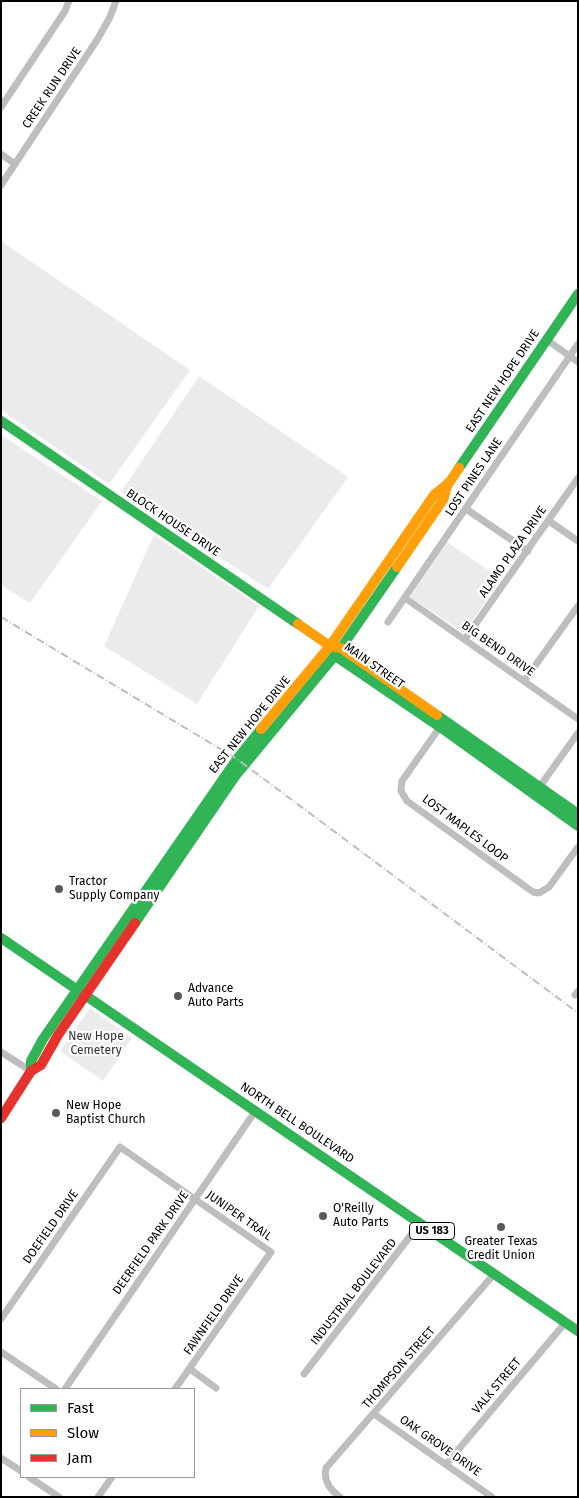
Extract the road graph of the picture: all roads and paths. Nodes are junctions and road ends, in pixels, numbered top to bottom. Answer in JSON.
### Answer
{"nodes":[{"id":1,"x":69,"y":1,"type":"edge"},
{"id":2,"x":116,"y":1,"type":"edge"},
{"id":3,"x":1,"y":106,"type":"edge"},
{"id":4,"x":1,"y":154,"type":"edge"},
{"id":5,"x":15,"y":164,"type":"junction"},
{"id":6,"x":1,"y":185,"type":"edge"},
{"id":7,"x":578,"y":294,"type":"edge"},
{"id":8,"x":547,"y":340,"type":"junction"},
{"id":9,"x":578,"y":344,"type":"edge"},
{"id":10,"x":570,"y":356,"type":"junction"},
{"id":11,"x":578,"y":362,"type":"edge"},
{"id":12,"x":1,"y":421,"type":"edge"},
{"id":13,"x":578,"y":478,"type":"edge"},
{"id":14,"x":449,"y":482,"type":"junction"},
{"id":15,"x":466,"y":509,"type":"junction"},
{"id":16,"x":548,"y":521,"type":"junction"},
{"id":17,"x":578,"y":541,"type":"edge"},
{"id":18,"x":528,"y":551,"type":"junction"},
{"id":19,"x":405,"y":598,"type":"junction"},
{"id":20,"x":578,"y":606,"type":"edge"},
{"id":21,"x":388,"y":622,"type":"dead end"},
{"id":22,"x":465,"y":639,"type":"junction"},
{"id":23,"x":335,"y":650,"type":"junction"},
{"id":24,"x":524,"y":681,"type":"junction"},
{"id":25,"x":578,"y":719,"type":"edge"},
{"id":26,"x":443,"y":723,"type":"junction"},
{"id":27,"x":578,"y":733,"type":"edge"},
{"id":28,"x":537,"y":790,"type":"junction"},
{"id":29,"x":578,"y":814,"type":"edge"},
{"id":30,"x":578,"y":826,"type":"edge"},
{"id":31,"x":578,"y":847,"type":"edge"},
{"id":32,"x":1,"y":938,"type":"edge"},
{"id":33,"x":77,"y":988,"type":"junction"},
{"id":34,"x":86,"y":994,"type":"junction"},
{"id":35,"x":1,"y":1052,"type":"edge"},
{"id":36,"x":31,"y":1071,"type":"junction"},
{"id":37,"x":256,"y":1110,"type":"junction"},
{"id":38,"x":1,"y":1118,"type":"edge"},
{"id":39,"x":120,"y":1147,"type":"joint"},
{"id":40,"x":195,"y":1200,"type":"junction"},
{"id":41,"x":420,"y":1222,"type":"junction"},
{"id":42,"x":271,"y":1252,"type":"joint"},
{"id":43,"x":495,"y":1273,"type":"junction"},
{"id":44,"x":1,"y":1319,"type":"edge"},
{"id":45,"x":565,"y":1323,"type":"junction"},
{"id":46,"x":578,"y":1331,"type":"edge"},
{"id":47,"x":1,"y":1352,"type":"edge"},
{"id":48,"x":190,"y":1369,"type":"junction"},
{"id":49,"x":304,"y":1374,"type":"dead end"},
{"id":50,"x":55,"y":1388,"type":"edge"},
{"id":51,"x":66,"y":1388,"type":"edge"},
{"id":52,"x":176,"y":1388,"type":"edge"},
{"id":53,"x":216,"y":1388,"type":"dead end"},
{"id":54,"x":374,"y":1414,"type":"junction"},
{"id":55,"x":1,"y":1458,"type":"edge"},
{"id":56,"x":447,"y":1463,"type":"junction"},
{"id":57,"x":20,"y":1470,"type":"edge"},
{"id":58,"x":30,"y":1478,"type":"edge"},
{"id":59,"x":111,"y":1478,"type":"edge"},
{"id":60,"x":59,"y":1497,"type":"edge"},
{"id":61,"x":98,"y":1497,"type":"edge"},
{"id":62,"x":340,"y":1497,"type":"edge"},
{"id":63,"x":492,"y":1497,"type":"edge"}],
"edges":[{"from":1,"to":3,"type":"street"},
{"from":2,"to":5,"type":"street","name":"CREEK RUN DRIVE"},
{"from":4,"to":5,"type":"street"},
{"from":5,"to":6,"type":"street","name":"CREEK RUN DRIVE"},
{"from":7,"to":8,"type":"main road","name":"EAST NEW HOPE DRIVE"},
{"from":8,"to":10,"type":"street"},
{"from":8,"to":14,"type":"main road","name":"EAST NEW HOPE DRIVE"},
{"from":9,"to":10,"type":"street","name":"LOST PINES LANE"},
{"from":10,"to":11,"type":"street"},
{"from":10,"to":15,"type":"street","name":"LOST PINES LANE"},
{"from":12,"to":23,"type":"main road","name":"BLOCK HOUSE DRIVE"},
{"from":13,"to":16,"type":"street","name":"ALAMO PLAZA DRIVE"},
{"from":14,"to":23,"type":"main road","name":"EAST NEW HOPE DRIVE"},
{"from":14,"to":23,"type":"main road","name":"EAST NEW HOPE DRIVE"},
{"from":15,"to":18,"type":"street"},
{"from":15,"to":19,"type":"street","name":"LOST PINES LANE"},
{"from":16,"to":17,"type":"street"},
{"from":16,"to":18,"type":"street","name":"ALAMO PLAZA DRIVE"},
{"from":18,"to":22,"type":"street","name":"ALAMO PLAZA DRIVE"},
{"from":19,"to":21,"type":"street","name":"LOST PINES LANE"},
{"from":19,"to":22,"type":"street","name":"BIG BEND DRIVE"},
{"from":20,"to":24,"type":"street"},
{"from":22,"to":24,"type":"street","name":"BIG BEND DRIVE"},
{"from":23,"to":26,"type":"main road","name":"MAIN STREET"},
{"from":23,"to":33,"type":"main road","name":"EAST NEW HOPE DRIVE"},
{"from":23,"to":34,"type":"main road","name":"EAST NEW HOPE DRIVE"},
{"from":24,"to":25,"type":"street","name":"BIG BEND DRIVE"},
{"from":26,"to":28,"type":"main road","name":"MAIN STREET"},
{"from":26,"to":31,"type":"street","name":"LOST MAPLES LOOP"},
{"from":27,"to":28,"type":"street"},
{"from":28,"to":29,"type":"main road","name":"MAIN STREET"},
{"from":28,"to":30,"type":"main road","name":"MAIN STREET"},
{"from":32,"to":33,"type":"main road","name":"NORTH BELL BOULEVARD","number":"US 183"},
{"from":33,"to":34,"type":"main road","name":"NORTH BELL BOULEVARD","number":"US 183"},
{"from":33,"to":36,"type":"main road","name":"EAST NEW HOPE DRIVE"},
{"from":34,"to":36,"type":"main road","name":"EAST NEW HOPE DRIVE"},
{"from":34,"to":37,"type":"main road","name":"NORTH BELL BOULEVARD","number":"US 183"},
{"from":35,"to":36,"type":"street"},
{"from":36,"to":38,"type":"main road"},
{"from":37,"to":40,"type":"street","name":"DEERFIELD PARK DRIVE"},
{"from":37,"to":41,"type":"main road","name":"NORTH BELL BOULEVARD","number":"US 183"},
{"from":39,"to":40,"type":"street","name":"JUNIPER TRAIL"},
{"from":39,"to":44,"type":"street","name":"DOEFIELD DRIVE"},
{"from":40,"to":42,"type":"street","name":"JUNIPER TRAIL"},
{"from":40,"to":51,"type":"street","name":"DEERFIELD PARK DRIVE"},
{"from":41,"to":43,"type":"main road","name":"NORTH BELL BOULEVARD","number":"US 183"},
{"from":41,"to":49,"type":"street","name":"INDUSTRIAL BOULEVARD"},
{"from":42,"to":48,"type":"street","name":"FAWNFIELD DRIVE"},
{"from":43,"to":45,"type":"main road","name":"NORTH BELL BOULEVARD","number":"US 183"},
{"from":43,"to":54,"type":"street","name":"THOMPSON STREET"},
{"from":45,"to":46,"type":"main road","name":"NORTH BELL BOULEVARD","number":"US 183"},
{"from":45,"to":56,"type":"street","name":"VALK STREET"},
{"from":47,"to":50,"type":"street"},
{"from":48,"to":52,"type":"street","name":"FAWNFIELD DRIVE"},
{"from":48,"to":53,"type":"street"},
{"from":54,"to":56,"type":"street","name":"OAK GROVE DRIVE"},
{"from":54,"to":62,"type":"street","name":"THOMPSON STREET"},
{"from":55,"to":57,"type":"street"},
{"from":56,"to":63,"type":"street","name":"OAK GROVE DRIVE"},
{"from":58,"to":60,"type":"street"},
{"from":59,"to":61,"type":"street"}]}
